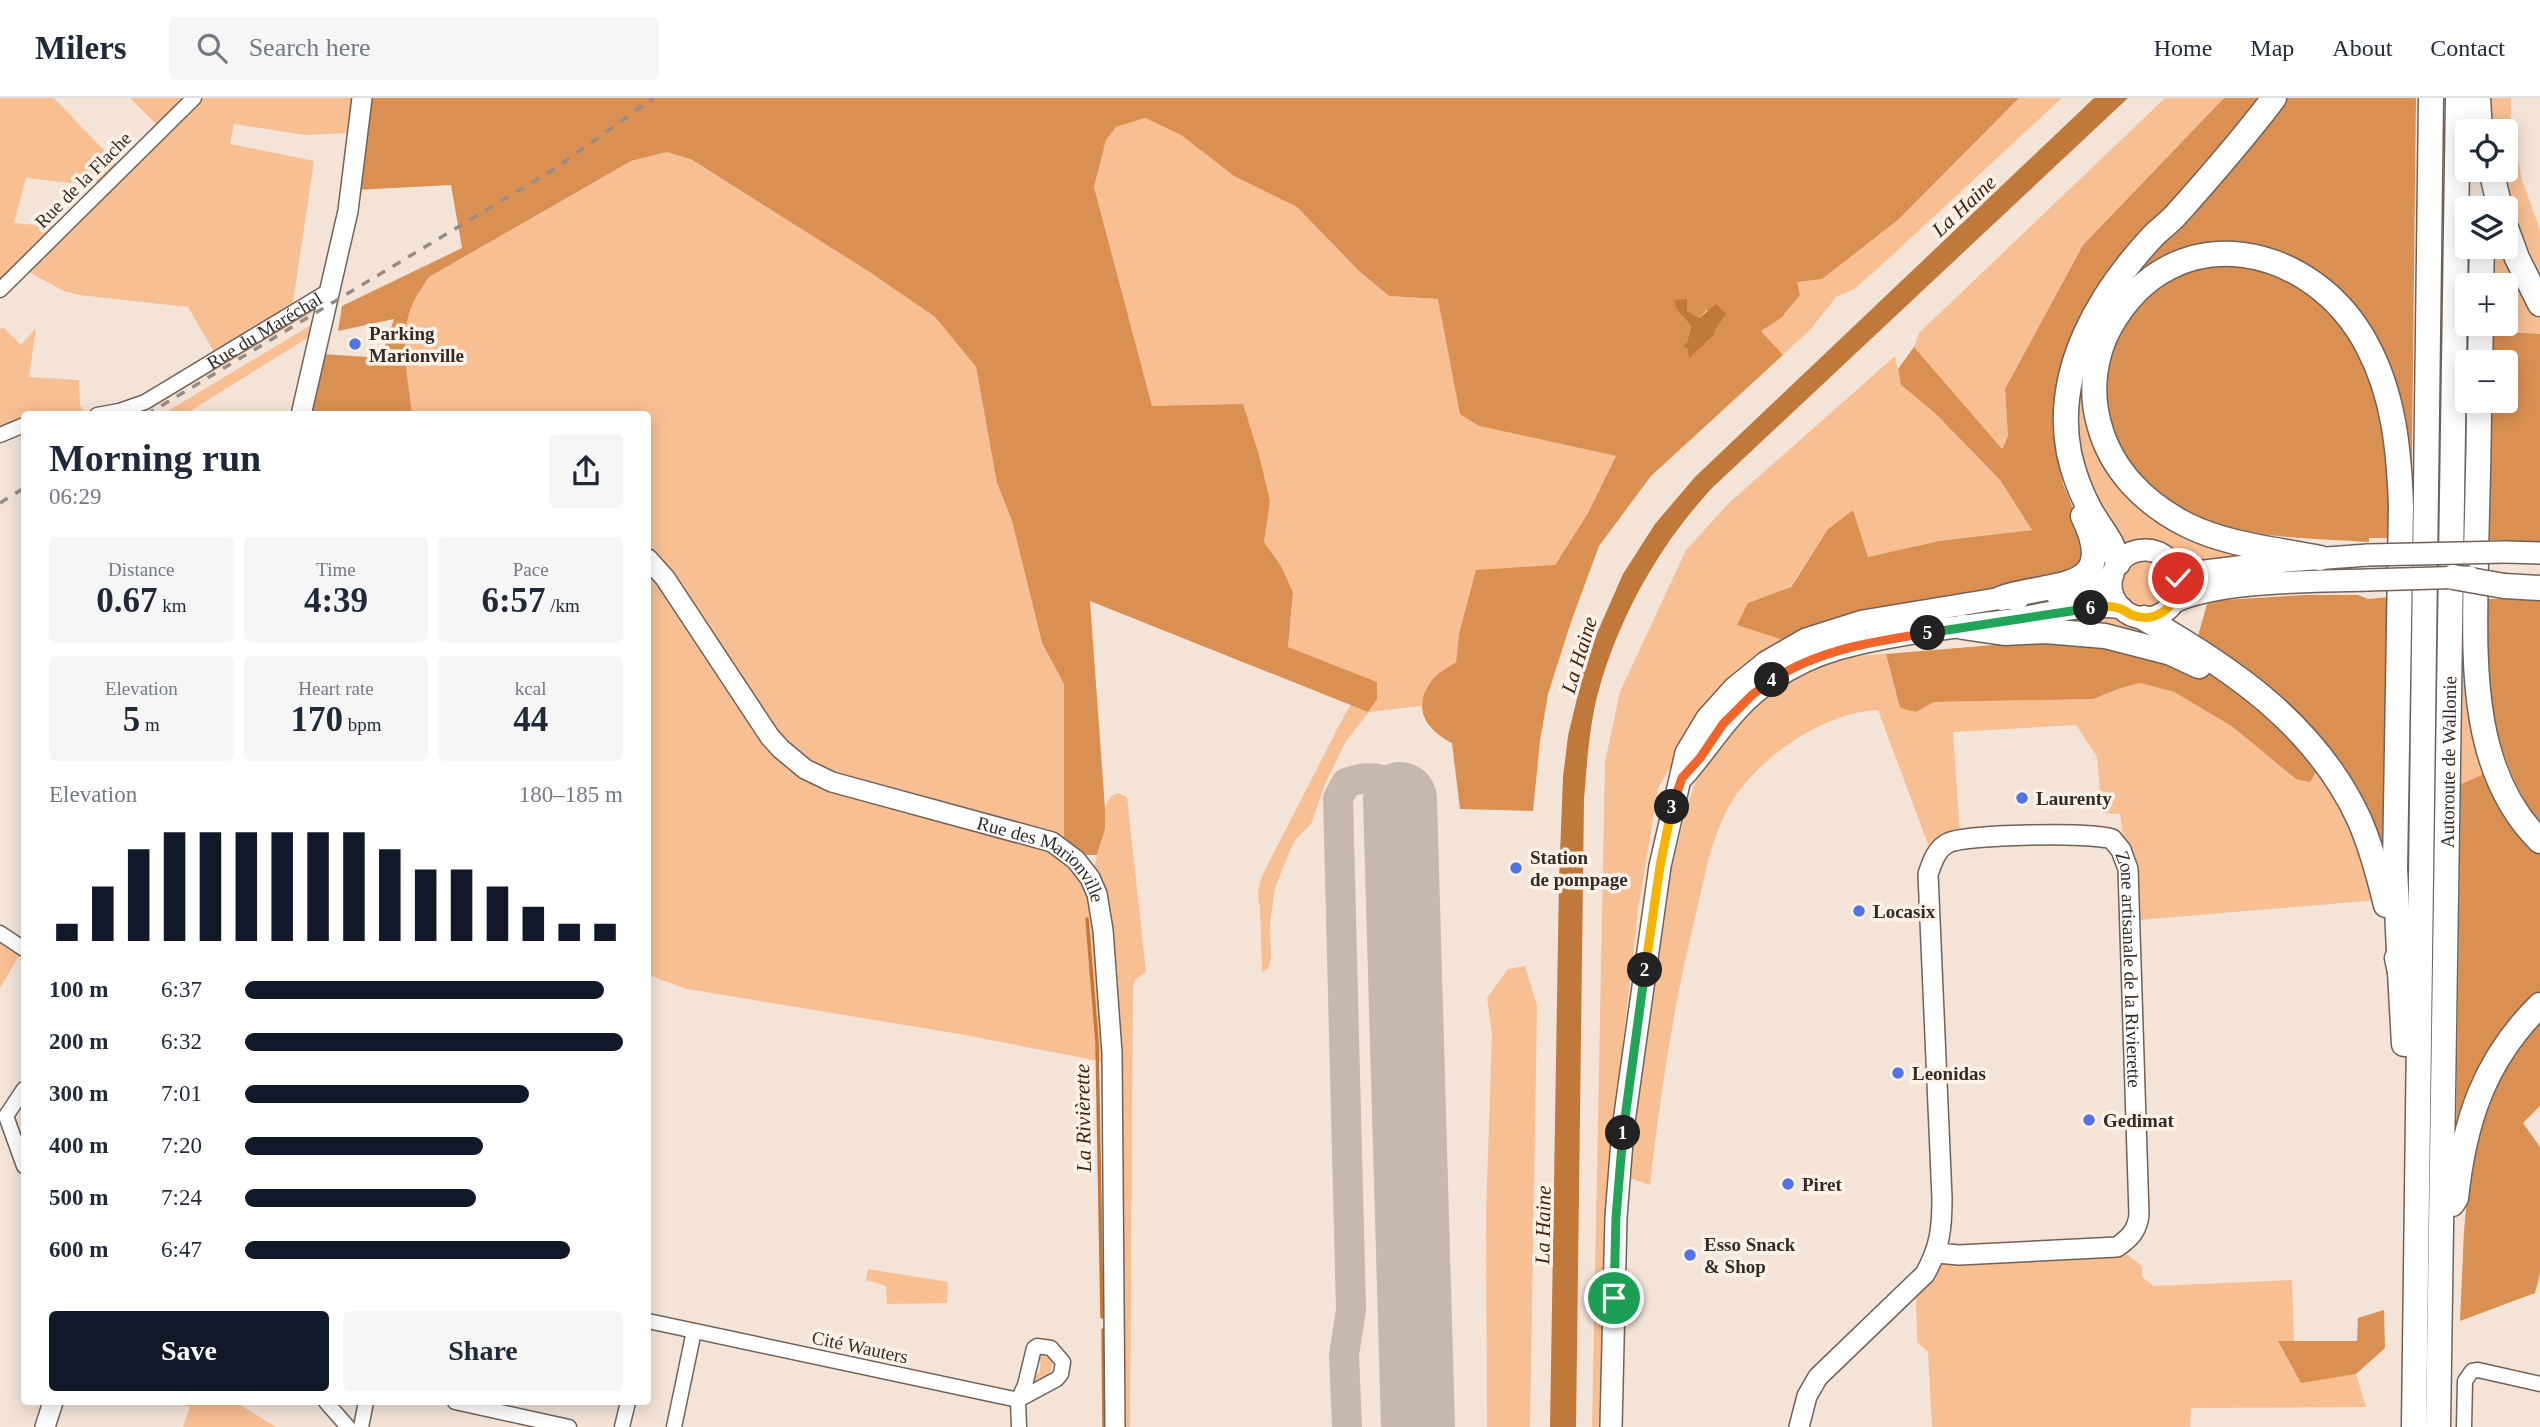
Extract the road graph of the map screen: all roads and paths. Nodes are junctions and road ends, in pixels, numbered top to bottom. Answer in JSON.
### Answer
{"nodes":[{"id":1,"x":194,"y":98,"type":"edge"},
{"id":2,"x":362,"y":98,"type":"edge"},
{"id":3,"x":2274,"y":98,"type":"edge"},
{"id":4,"x":2431,"y":98,"type":"edge"},
{"id":5,"x":2458,"y":98,"type":"edge"},
{"id":6,"x":2478,"y":98,"type":"edge"},
{"id":7,"x":2480,"y":119,"type":"edge"},
{"id":8,"x":2518,"y":259,"type":"edge"},
{"id":9,"x":332,"y":289,"type":"junction"},
{"id":10,"x":0,"y":290,"type":"edge"},
{"id":11,"x":2540,"y":304,"type":"edge"},
{"id":12,"x":119,"y":411,"type":"edge"},
{"id":13,"x":302,"y":411,"type":"edge"},
{"id":14,"x":2479,"y":413,"type":"edge"},
{"id":15,"x":21,"y":426,"type":"edge"},
{"id":16,"x":0,"y":435,"type":"edge"},
{"id":17,"x":2075,"y":474,"type":"junction"},
{"id":18,"x":2540,"y":552,"type":"edge"},
{"id":19,"x":2320,"y":558,"type":"junction"},
{"id":20,"x":651,"y":563,"type":"edge"},
{"id":21,"x":2173,"y":564,"type":"junction"},
{"id":22,"x":2116,"y":569,"type":"junction"},
{"id":23,"x":2540,"y":576,"type":"edge"},
{"id":24,"x":2453,"y":578,"type":"joint"},
{"id":25,"x":2504,"y":582,"type":"junction"},
{"id":26,"x":2540,"y":588,"type":"edge"},
{"id":27,"x":2002,"y":598,"type":"junction"},
{"id":28,"x":2174,"y":602,"type":"junction"},
{"id":29,"x":2133,"y":613,"type":"junction"},
{"id":30,"x":1963,"y":627,"type":"junction"},
{"id":31,"x":2284,"y":716,"type":"junction"},
{"id":32,"x":1682,"y":778,"type":"junction"},
{"id":33,"x":2540,"y":841,"type":"edge"},
{"id":34,"x":0,"y":933,"type":"edge"},
{"id":35,"x":21,"y":947,"type":"edge"},
{"id":36,"x":2400,"y":972,"type":"junction"},
{"id":37,"x":2540,"y":1005,"type":"edge"},
{"id":38,"x":21,"y":1094,"type":"edge"},
{"id":39,"x":21,"y":1158,"type":"edge"},
{"id":40,"x":2441,"y":1223,"type":"junction"},
{"id":41,"x":1937,"y":1253,"type":"junction"},
{"id":42,"x":2417,"y":1254,"type":"junction"},
{"id":43,"x":651,"y":1322,"type":"edge"},
{"id":44,"x":694,"y":1331,"type":"junction"},
{"id":45,"x":2540,"y":1384,"type":"edge"},
{"id":46,"x":52,"y":1405,"type":"edge"},
{"id":47,"x":329,"y":1405,"type":"edge"},
{"id":48,"x":365,"y":1405,"type":"edge"},
{"id":49,"x":469,"y":1405,"type":"edge"},
{"id":50,"x":627,"y":1405,"type":"edge"},
{"id":51,"x":46,"y":1427,"type":"edge"},
{"id":52,"x":348,"y":1427,"type":"edge"},
{"id":53,"x":361,"y":1427,"type":"edge"},
{"id":54,"x":569,"y":1427,"type":"edge"},
{"id":55,"x":622,"y":1427,"type":"edge"},
{"id":56,"x":674,"y":1427,"type":"edge"},
{"id":57,"x":1019,"y":1427,"type":"edge"},
{"id":58,"x":1115,"y":1427,"type":"edge"},
{"id":59,"x":1611,"y":1427,"type":"edge"},
{"id":60,"x":1799,"y":1427,"type":"edge"},
{"id":61,"x":2414,"y":1427,"type":"edge"},
{"id":62,"x":2438,"y":1427,"type":"edge"},
{"id":63,"x":2464,"y":1427,"type":"edge"}],
"edges":[{"from":1,"to":10,"type":"street","name":"Rue de la Flache"},
{"from":2,"to":9,"type":"street","name":"Rue du Maréchal"},
{"from":3,"to":17,"type":"highway"},
{"from":4,"to":42,"type":"highway","name":"Autoroute de Wallonie"},
{"from":5,"to":40,"type":"highway","name":"Autoroute de Wallonie"},
{"from":6,"to":7,"type":"highway"},
{"from":8,"to":11,"type":"highway"},
{"from":9,"to":12,"type":"street","name":"Rue du Maréchal"},
{"from":9,"to":13,"type":"street"},
{"from":14,"to":33,"type":"highway"},
{"from":15,"to":16,"type":"street"},
{"from":17,"to":22,"type":"highway"},
{"from":17,"to":27,"type":"highway"},
{"from":18,"to":19,"type":"main road","bridge":true},
{"from":19,"to":21,"type":"main road"},
{"from":19,"to":36,"type":"highway"},
{"from":20,"to":58,"type":"street","name":"Rue des Marionville"},
{"from":21,"to":22,"type":"main road"},
{"from":21,"to":28,"type":"main road"},
{"from":22,"to":27,"type":"main road"},
{"from":22,"to":29,"type":"main road"},
{"from":23,"to":25,"type":"main road"},
{"from":24,"to":25,"type":"highway","bridge":true},
{"from":24,"to":28,"type":"main road","bridge":true},
{"from":25,"to":26,"type":"highway"},
{"from":27,"to":32,"type":"main road"},
{"from":28,"to":29,"type":"main road"},
{"from":29,"to":30,"type":"main road"},
{"from":29,"to":31,"type":"highway"},
{"from":30,"to":31,"type":"highway"},
{"from":30,"to":32,"type":"main road"},
{"from":31,"to":36,"type":"highway"},
{"from":32,"to":59,"type":"main road"},
{"from":34,"to":35,"type":"street"},
{"from":36,"to":42,"type":"highway"},
{"from":37,"to":40,"type":"highway"},
{"from":38,"to":39,"type":"street"},
{"from":40,"to":62,"type":"highway","name":"Autoroute de Wallonie"},
{"from":41,"to":41,"type":"street","name":"Zone artisanale de la Rivierette"},
{"from":41,"to":60,"type":"street","name":"Zone artisanale de la Rivierette"},
{"from":42,"to":61,"type":"highway","name":"Autoroute de Wallonie"},
{"from":43,"to":44,"type":"street","name":"Cité Wauters"},
{"from":44,"to":56,"type":"street"},
{"from":44,"to":57,"type":"street","name":"Cité Wauters"},
{"from":45,"to":63,"type":"street"},
{"from":46,"to":51,"type":"street"},
{"from":47,"to":52,"type":"street"},
{"from":48,"to":53,"type":"street"},
{"from":49,"to":54,"type":"street"},
{"from":50,"to":55,"type":"street"}]}
